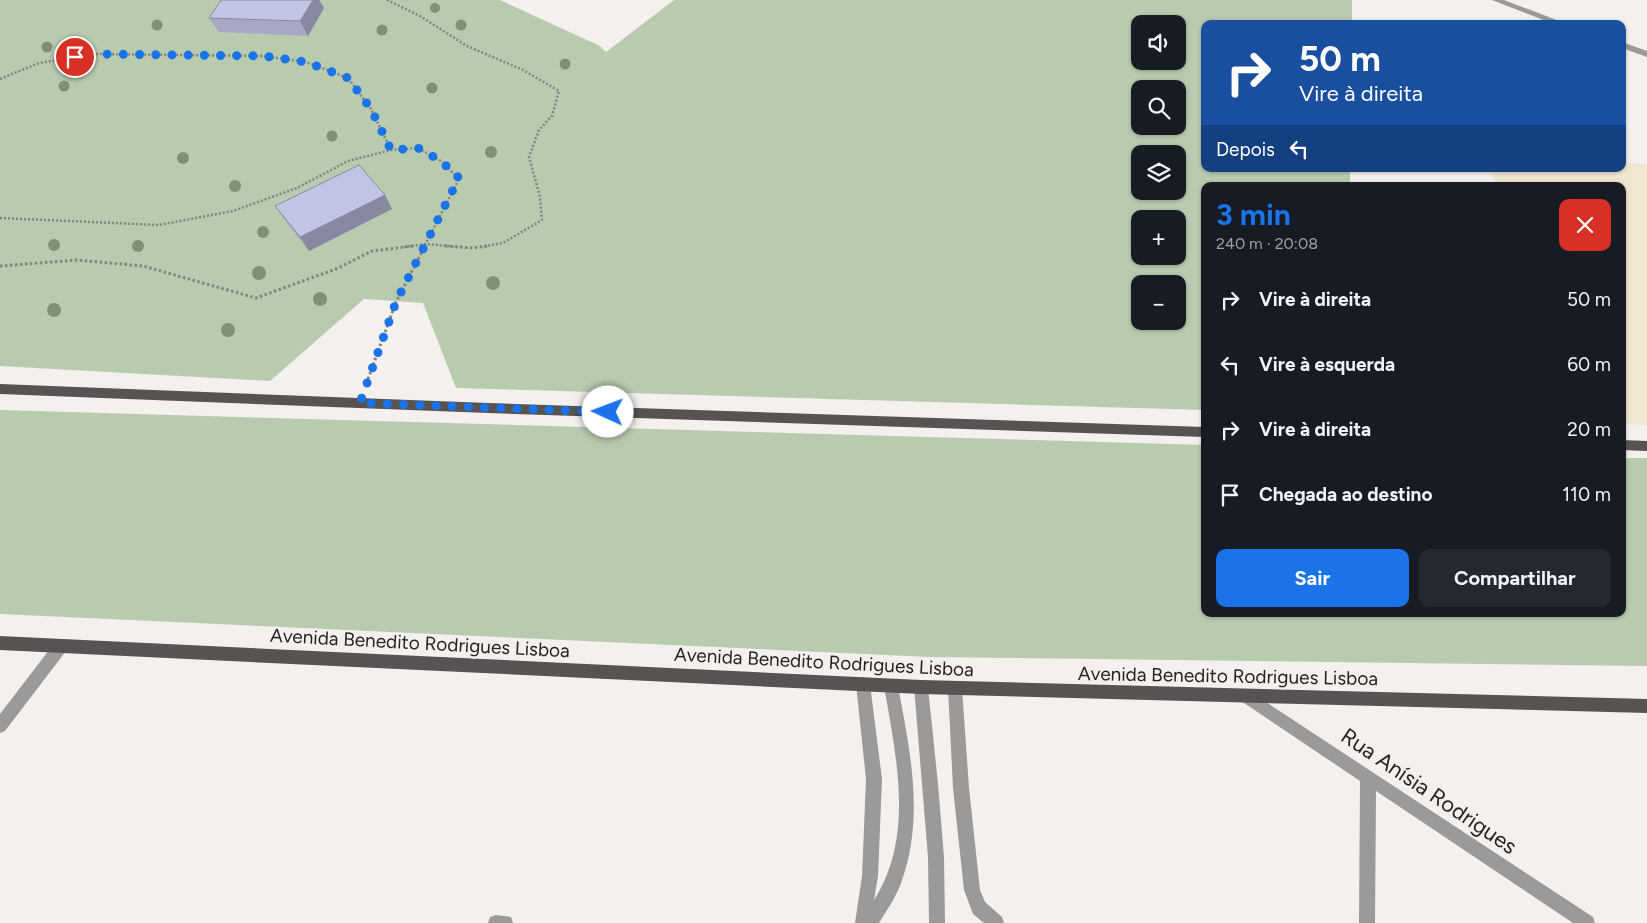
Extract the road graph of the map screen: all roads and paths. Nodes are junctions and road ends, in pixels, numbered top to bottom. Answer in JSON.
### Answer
{"nodes":[{"id":1,"x":387,"y":0,"type":"edge"},
{"id":2,"x":1496,"y":0,"type":"edge"},
{"id":3,"x":1552,"y":20,"type":"edge"},
{"id":4,"x":1626,"y":46,"type":"edge"},
{"id":5,"x":1647,"y":54,"type":"edge"},
{"id":6,"x":0,"y":79,"type":"edge"},
{"id":7,"x":391,"y":150,"type":"junction"},
{"id":8,"x":0,"y":218,"type":"edge"},
{"id":9,"x":426,"y":244,"type":"junction"},
{"id":10,"x":0,"y":266,"type":"edge"},
{"id":11,"x":0,"y":389,"type":"edge"},
{"id":12,"x":360,"y":403,"type":"junction"},
{"id":13,"x":1201,"y":432,"type":"edge"},
{"id":14,"x":1626,"y":445,"type":"edge"},
{"id":15,"x":1647,"y":446,"type":"edge"},
{"id":16,"x":0,"y":643,"type":"edge"},
{"id":17,"x":61,"y":646,"type":"junction"},
{"id":18,"x":863,"y":684,"type":"junction"},
{"id":19,"x":891,"y":686,"type":"junction"},
{"id":20,"x":921,"y":687,"type":"junction"},
{"id":21,"x":954,"y":688,"type":"junction"},
{"id":22,"x":1246,"y":696,"type":"junction"},
{"id":23,"x":1647,"y":706,"type":"edge"},
{"id":24,"x":0,"y":726,"type":"edge"},
{"id":25,"x":1368,"y":778,"type":"junction"},
{"id":26,"x":496,"y":923,"type":"edge"},
{"id":27,"x":505,"y":923,"type":"edge"},
{"id":28,"x":863,"y":923,"type":"edge"},
{"id":29,"x":870,"y":923,"type":"edge"},
{"id":30,"x":937,"y":923,"type":"edge"},
{"id":31,"x":996,"y":923,"type":"edge"},
{"id":32,"x":1367,"y":923,"type":"edge"},
{"id":33,"x":1587,"y":923,"type":"edge"}],
"edges":[{"from":1,"to":9,"type":"path"},
{"from":2,"to":3,"type":"street"},
{"from":4,"to":5,"type":"street"},
{"from":6,"to":7,"type":"path"},
{"from":7,"to":8,"type":"path"},
{"from":7,"to":9,"type":"path"},
{"from":9,"to":10,"type":"path"},
{"from":9,"to":12,"type":"path"},
{"from":11,"to":12,"type":"main road"},
{"from":12,"to":13,"type":"main road"},
{"from":14,"to":15,"type":"main road"},
{"from":16,"to":17,"type":"main road","name":"Avenida Benedito Rodrigues Lisboa"},
{"from":17,"to":18,"type":"main road","name":"Avenida Benedito Rodrigues Lisboa"},
{"from":17,"to":24,"type":"street"},
{"from":18,"to":19,"type":"main road","name":"Avenida Benedito Rodrigues Lisboa"},
{"from":18,"to":28,"type":"street"},
{"from":19,"to":20,"type":"main road","name":"Avenida Benedito Rodrigues Lisboa"},
{"from":19,"to":29,"type":"street"},
{"from":20,"to":21,"type":"main road","name":"Avenida Benedito Rodrigues Lisboa"},
{"from":20,"to":30,"type":"street"},
{"from":21,"to":22,"type":"main road","name":"Avenida Benedito Rodrigues Lisboa"},
{"from":21,"to":31,"type":"street"},
{"from":22,"to":23,"type":"main road","name":"Avenida Benedito Rodrigues Lisboa"},
{"from":22,"to":25,"type":"street","name":"Rua Anísia Rodrigues"},
{"from":25,"to":32,"type":"street"},
{"from":25,"to":33,"type":"street","name":"Rua Anísia Rodrigues"},
{"from":26,"to":27,"type":"street"}]}
